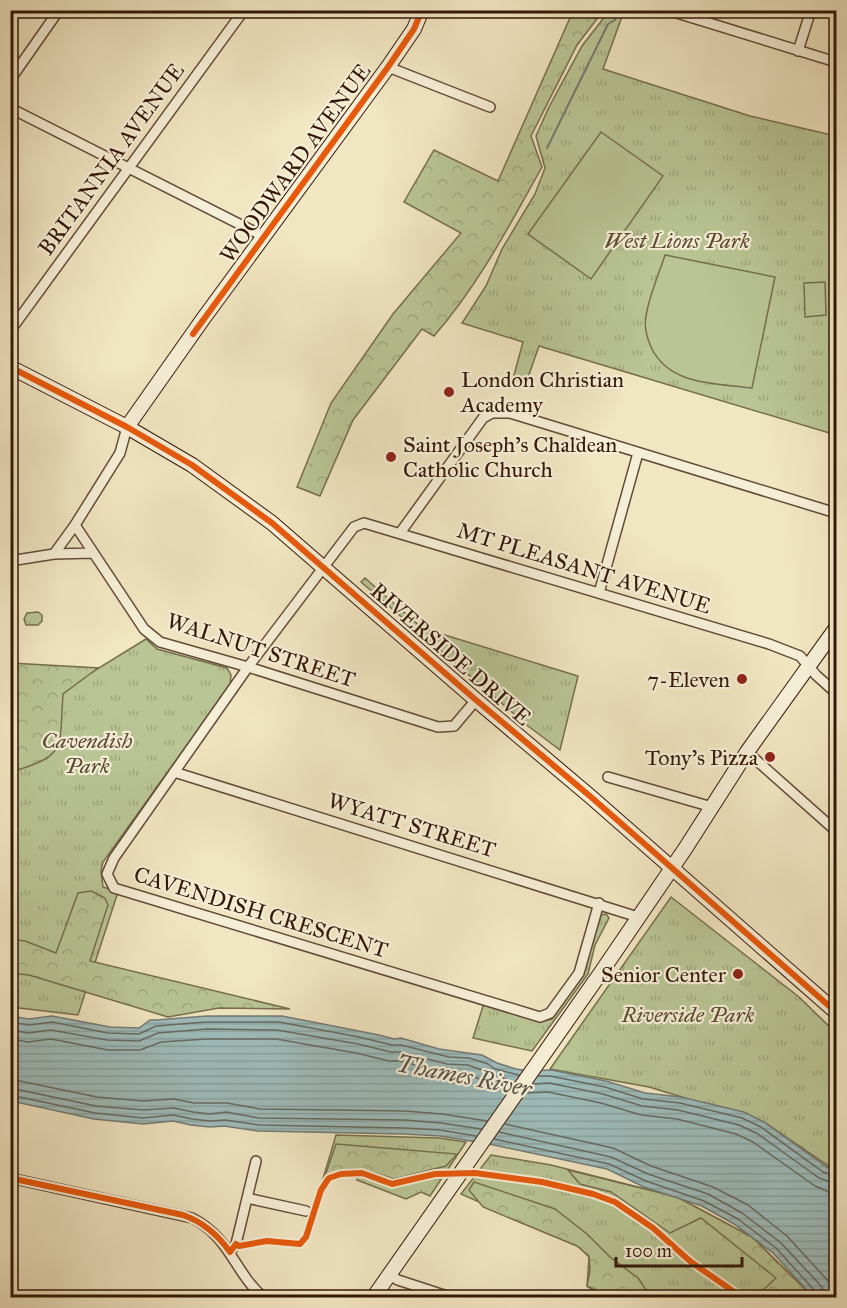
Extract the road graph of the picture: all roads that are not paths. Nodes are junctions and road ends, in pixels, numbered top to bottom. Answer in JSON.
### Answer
{"nodes":[{"id":1,"x":59,"y":10,"type":"edge"},
{"id":2,"x":244,"y":10,"type":"edge"},
{"id":3,"x":422,"y":10,"type":"edge"},
{"id":4,"x":667,"y":10,"type":"edge"},
{"id":5,"x":811,"y":10,"type":"edge"},
{"id":6,"x":680,"y":12,"type":"edge"},
{"id":7,"x":798,"y":51,"type":"junction"},
{"id":8,"x":837,"y":62,"type":"edge"},
{"id":9,"x":388,"y":67,"type":"junction"},
{"id":10,"x":10,"y":80,"type":"edge"},
{"id":11,"x":490,"y":107,"type":"dead end"},
{"id":12,"x":10,"y":108,"type":"edge"},
{"id":13,"x":129,"y":167,"type":"junction"},
{"id":14,"x":263,"y":236,"type":"junction"},
{"id":15,"x":10,"y":331,"type":"edge"},
{"id":16,"x":10,"y":367,"type":"edge"},
{"id":17,"x":127,"y":427,"type":"junction"},
{"id":18,"x":638,"y":453,"type":"junction"},
{"id":19,"x":837,"y":513,"type":"edge"},
{"id":20,"x":75,"y":525,"type":"junction"},
{"id":21,"x":400,"y":533,"type":"junction"},
{"id":22,"x":93,"y":553,"type":"junction"},
{"id":23,"x":54,"y":554,"type":"junction"},
{"id":24,"x":10,"y":561,"type":"edge"},
{"id":25,"x":322,"y":567,"type":"junction"},
{"id":26,"x":599,"y":593,"type":"junction"},
{"id":27,"x":837,"y":628,"type":"edge"},
{"id":28,"x":809,"y":665,"type":"junction"},
{"id":29,"x":248,"y":668,"type":"junction"},
{"id":30,"x":837,"y":693,"type":"edge"},
{"id":31,"x":476,"y":700,"type":"junction"},
{"id":32,"x":747,"y":752,"type":"junction"},
{"id":33,"x":174,"y":772,"type":"junction"},
{"id":34,"x":608,"y":777,"type":"dead end"},
{"id":35,"x":712,"y":807,"type":"junction"},
{"id":36,"x":837,"y":831,"type":"edge"},
{"id":37,"x":672,"y":868,"type":"junction"},
{"id":38,"x":599,"y":903,"type":"junction"},
{"id":39,"x":638,"y":917,"type":"junction"},
{"id":40,"x":837,"y":1012,"type":"edge"},
{"id":41,"x":256,"y":1161,"type":"dead end"},
{"id":42,"x":10,"y":1178,"type":"edge"},
{"id":43,"x":247,"y":1198,"type":"junction"},
{"id":44,"x":306,"y":1211,"type":"dead end"},
{"id":45,"x":230,"y":1252,"type":"junction"},
{"id":46,"x":389,"y":1275,"type":"junction"},
{"id":47,"x":264,"y":1298,"type":"edge"},
{"id":48,"x":373,"y":1298,"type":"edge"},
{"id":49,"x":453,"y":1298,"type":"edge"}],
"edges":[{"from":1,"to":10,"type":"street"},
{"from":2,"to":13,"type":"street","name":"BRITANNIA AVENUE"},
{"from":3,"to":9,"type":"main road","name":"WOODWARD AVENUE"},
{"from":4,"to":6,"type":"street"},
{"from":5,"to":7,"type":"street"},
{"from":6,"to":7,"type":"street"},
{"from":7,"to":8,"type":"street"},
{"from":9,"to":11,"type":"street"},
{"from":9,"to":14,"type":"main road","name":"WOODWARD AVENUE"},
{"from":12,"to":13,"type":"street"},
{"from":13,"to":14,"type":"street"},
{"from":13,"to":15,"type":"street","name":"BRITANNIA AVENUE"},
{"from":14,"to":17,"type":"main road","name":"WOODWARD AVENUE"},
{"from":16,"to":17,"type":"main road","name":"RIVERSIDE DRIVE"},
{"from":17,"to":20,"type":"street"},
{"from":17,"to":25,"type":"main road","name":"RIVERSIDE DRIVE"},
{"from":18,"to":19,"type":"street"},
{"from":18,"to":21,"type":"street"},
{"from":18,"to":26,"type":"street"},
{"from":20,"to":22,"type":"street","name":"WALNUT STREET"},
{"from":20,"to":23,"type":"street"},
{"from":21,"to":25,"type":"street","name":"MT PLEASANT AVENUE"},
{"from":21,"to":26,"type":"street","name":"MT PLEASANT AVENUE"},
{"from":22,"to":23,"type":"street"},
{"from":22,"to":29,"type":"street","name":"WALNUT STREET"},
{"from":23,"to":24,"type":"street"},
{"from":25,"to":29,"type":"street","name":"CAVENDISH CRESCENT"},
{"from":25,"to":31,"type":"main road","name":"RIVERSIDE DRIVE"},
{"from":26,"to":28,"type":"street","name":"MT PLEASANT AVENUE"},
{"from":27,"to":28,"type":"main road"},
{"from":28,"to":30,"type":"street","name":"MT PLEASANT AVENUE"},
{"from":28,"to":32,"type":"main road"},
{"from":29,"to":31,"type":"street","name":"WALNUT STREET"},
{"from":29,"to":33,"type":"street","name":"CAVENDISH CRESCENT"},
{"from":31,"to":37,"type":"main road","name":"RIVERSIDE DRIVE"},
{"from":32,"to":35,"type":"main road"},
{"from":32,"to":36,"type":"street"},
{"from":33,"to":38,"type":"street","name":"WYATT STREET"},
{"from":33,"to":38,"type":"street","name":"CAVENDISH CRESCENT"},
{"from":34,"to":35,"type":"street"},
{"from":35,"to":37,"type":"main road"},
{"from":37,"to":39,"type":"main road"},
{"from":37,"to":40,"type":"main road","name":"RIVERSIDE DRIVE"},
{"from":38,"to":39,"type":"street","name":"WYATT STREET"},
{"from":39,"to":46,"type":"main road"},
{"from":41,"to":43,"type":"street"},
{"from":42,"to":45,"type":"street"},
{"from":43,"to":44,"type":"street"},
{"from":43,"to":45,"type":"street"},
{"from":45,"to":47,"type":"street"},
{"from":46,"to":48,"type":"main road"},
{"from":46,"to":49,"type":"street"}]}
